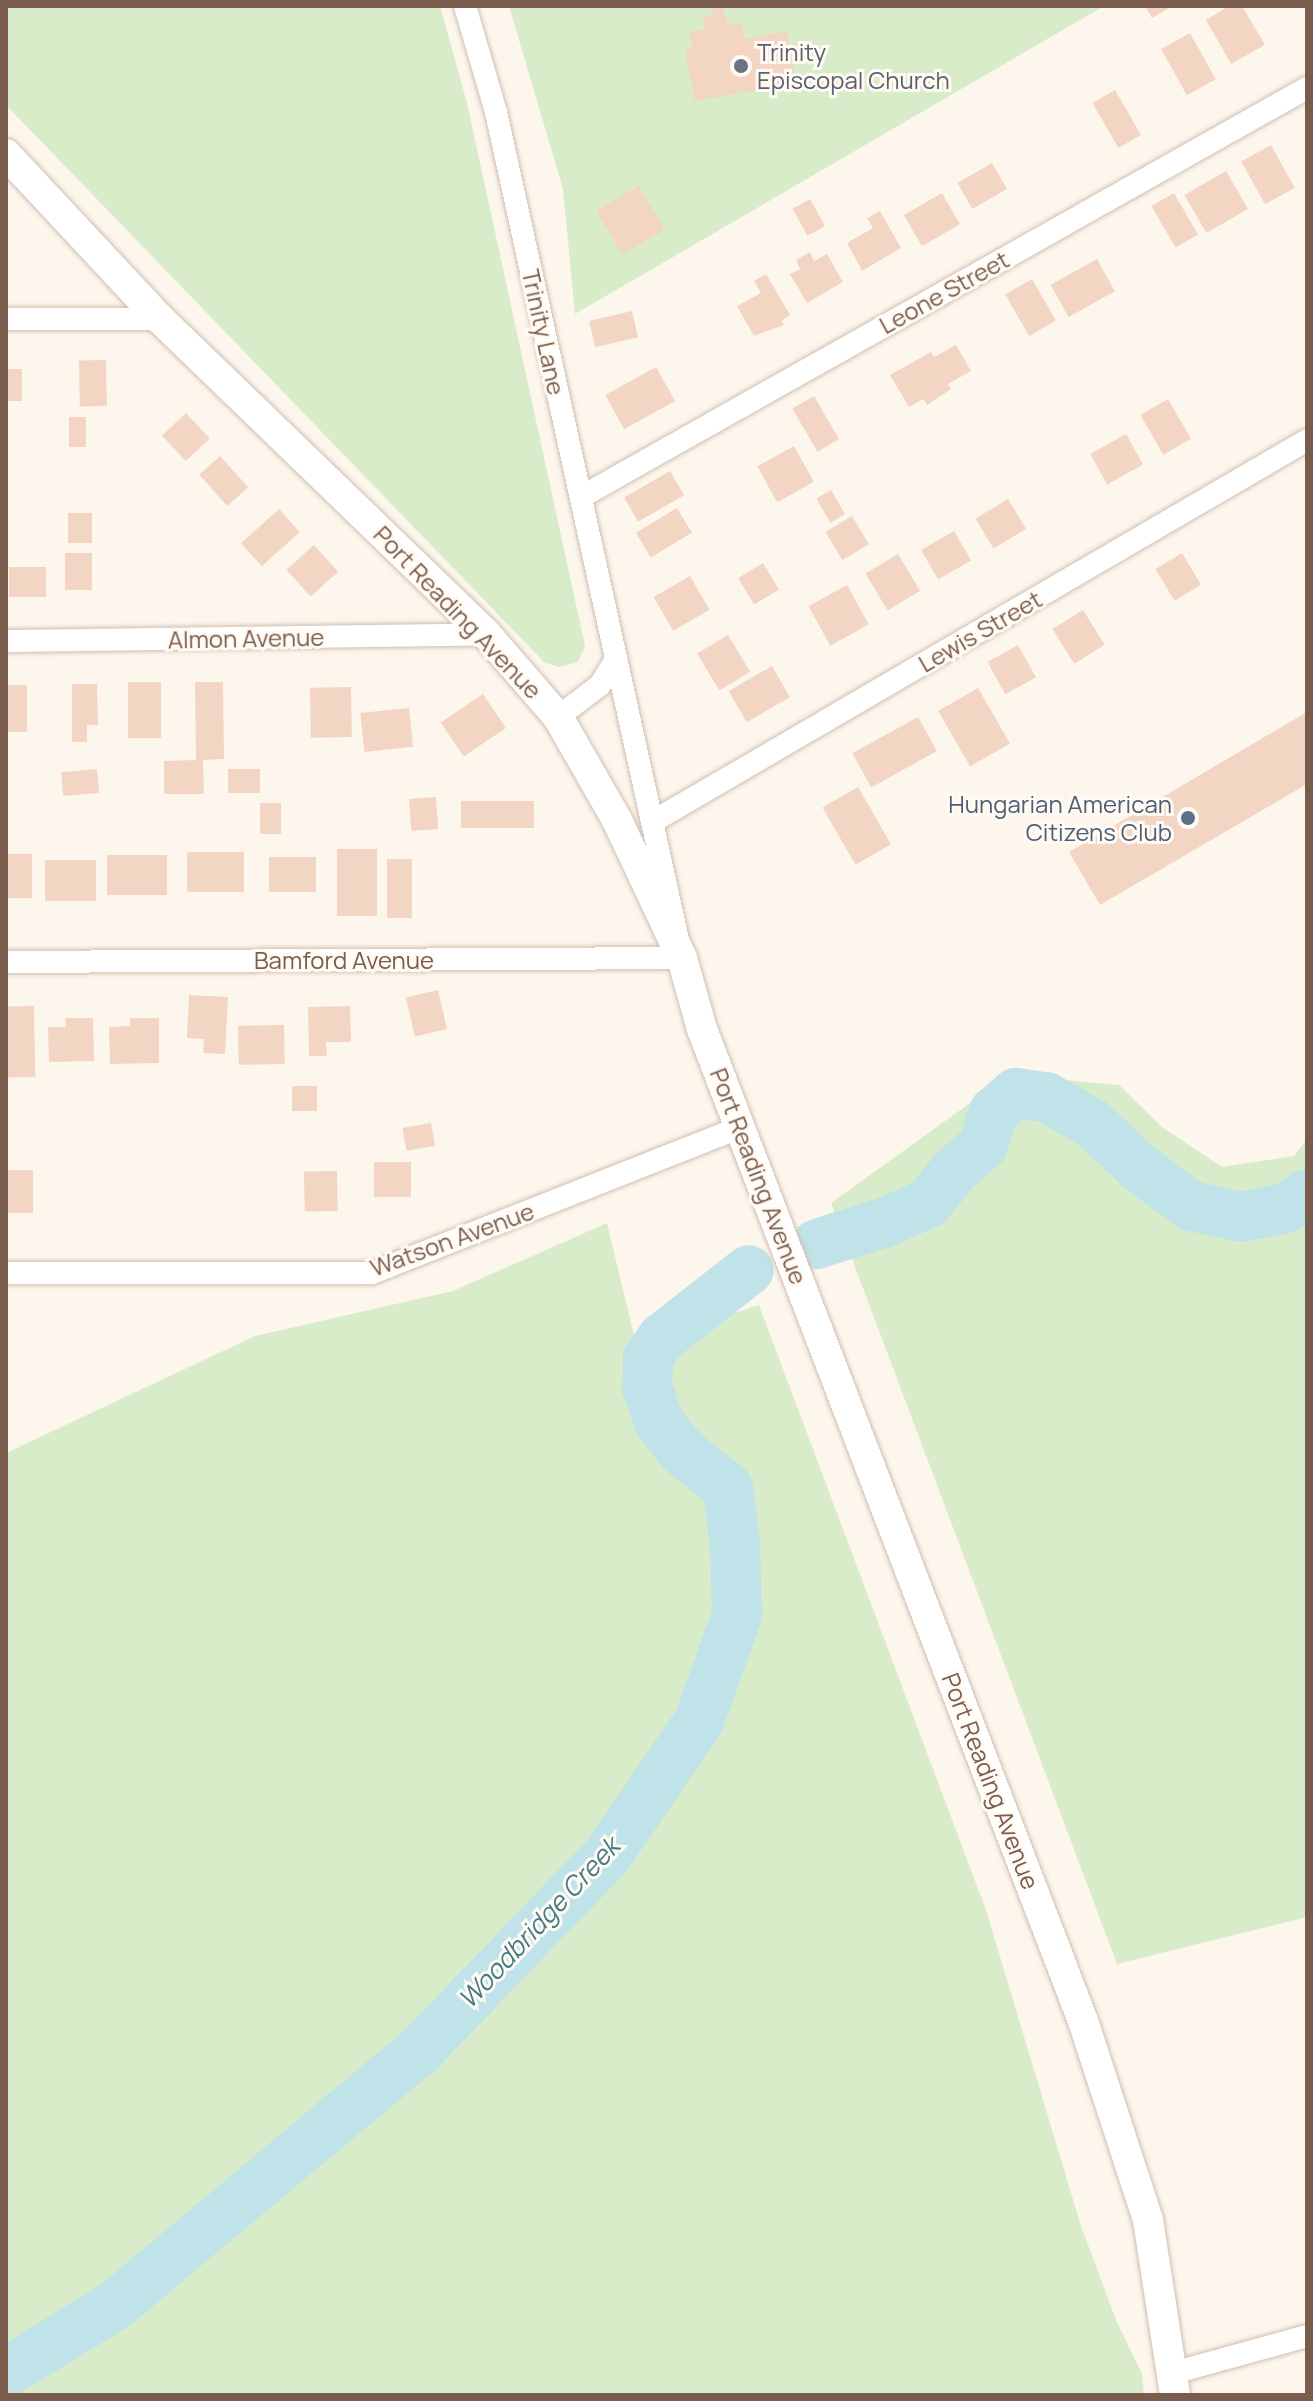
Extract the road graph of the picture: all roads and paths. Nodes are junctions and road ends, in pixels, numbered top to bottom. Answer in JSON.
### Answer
{"nodes":[{"id":1,"x":465,"y":6,"type":"edge"},
{"id":2,"x":1307,"y":88,"type":"edge"},
{"id":3,"x":6,"y":154,"type":"edge"},
{"id":4,"x":6,"y":319,"type":"edge"},
{"id":5,"x":160,"y":319,"type":"junction"},
{"id":6,"x":1307,"y":440,"type":"edge"},
{"id":7,"x":581,"y":497,"type":"junction"},
{"id":8,"x":486,"y":634,"type":"junction"},
{"id":9,"x":6,"y":641,"type":"edge"},
{"id":10,"x":616,"y":659,"type":"junction"},
{"id":11,"x":558,"y":717,"type":"junction"},
{"id":12,"x":652,"y":822,"type":"junction"},
{"id":13,"x":682,"y":958,"type":"junction"},
{"id":14,"x":6,"y":962,"type":"edge"},
{"id":15,"x":740,"y":1127,"type":"junction"},
{"id":16,"x":6,"y":1273,"type":"edge"},
{"id":17,"x":1307,"y":2336,"type":"edge"},
{"id":18,"x":1174,"y":2384,"type":"edge"}],
"edges":[{"from":1,"to":7,"type":"street","name":"Trinity Lane"},
{"from":2,"to":7,"type":"street","name":"Leone Street"},
{"from":3,"to":5,"type":"main road","name":"Port Reading Avenue"},
{"from":4,"to":5,"type":"street"},
{"from":5,"to":8,"type":"main road","name":"Port Reading Avenue"},
{"from":6,"to":12,"type":"street","name":"Lewis Street"},
{"from":7,"to":10,"type":"street","name":"Trinity Lane"},
{"from":8,"to":9,"type":"street","name":"Almon Avenue"},
{"from":8,"to":11,"type":"main road","name":"Port Reading Avenue"},
{"from":10,"to":11,"type":"street"},
{"from":10,"to":12,"type":"street","name":"Trinity Lane"},
{"from":11,"to":13,"type":"main road","name":"Port Reading Avenue"},
{"from":12,"to":13,"type":"street","name":"Trinity Lane"},
{"from":13,"to":14,"type":"street","name":"Bamford Avenue"},
{"from":13,"to":15,"type":"main road","name":"Port Reading Avenue"},
{"from":15,"to":16,"type":"street","name":"Watson Avenue"},
{"from":15,"to":18,"type":"main road","name":"Port Reading Avenue"},
{"from":17,"to":18,"type":"street"}]}
